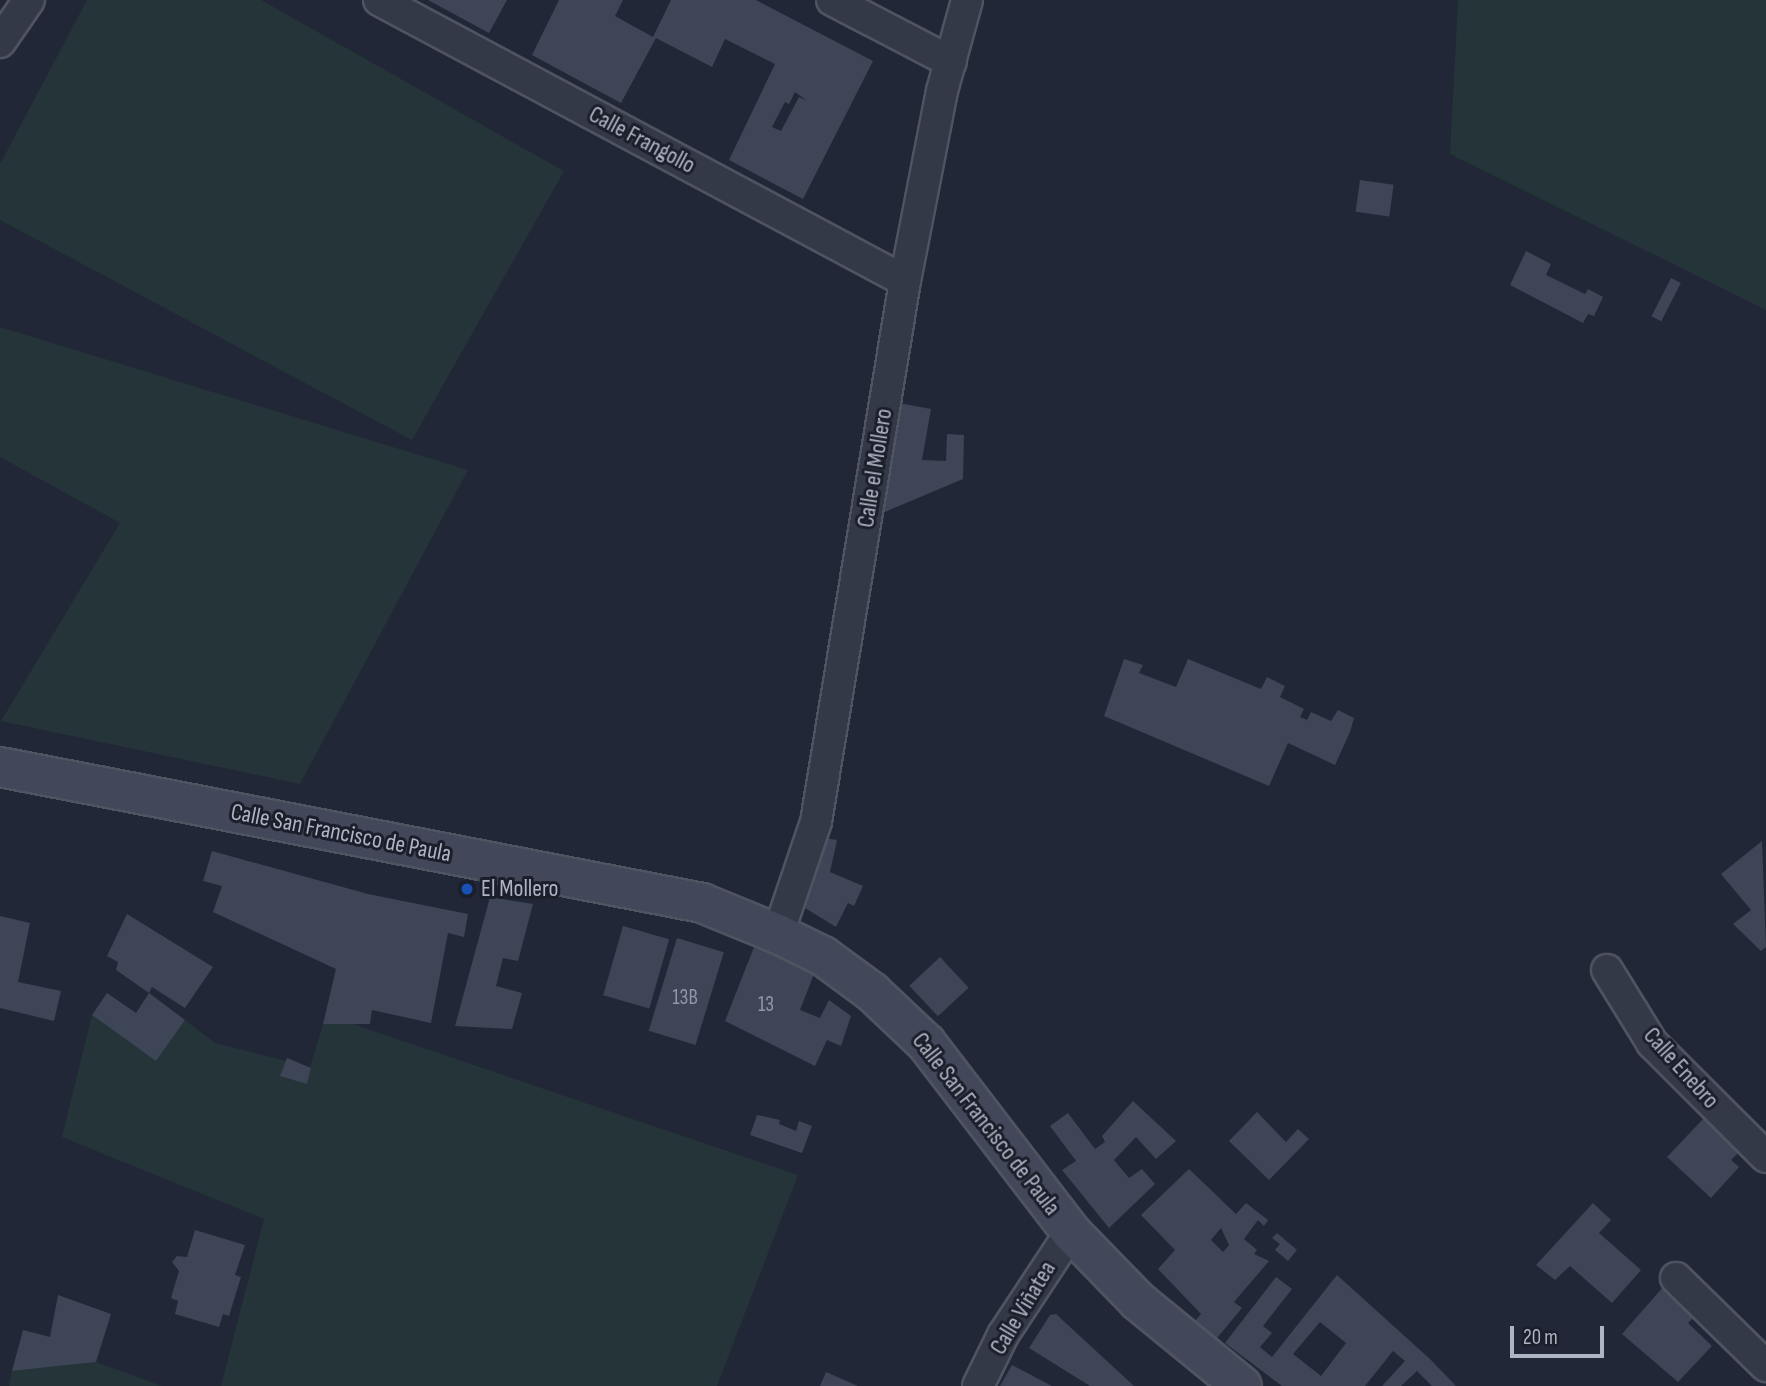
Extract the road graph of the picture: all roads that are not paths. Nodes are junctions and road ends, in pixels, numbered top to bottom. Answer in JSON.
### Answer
{"nodes":[{"id":1,"x":29,"y":0,"type":"edge"},
{"id":2,"x":379,"y":0,"type":"edge"},
{"id":3,"x":832,"y":0,"type":"edge"},
{"id":4,"x":967,"y":0,"type":"edge"},
{"id":5,"x":0,"y":41,"type":"edge"},
{"id":6,"x":951,"y":62,"type":"junction"},
{"id":7,"x":905,"y":281,"type":"junction"},
{"id":8,"x":0,"y":767,"type":"edge"},
{"id":9,"x":778,"y":934,"type":"junction"},
{"id":10,"x":1607,"y":970,"type":"dead end"},
{"id":11,"x":1766,"y":1157,"type":"edge"},
{"id":12,"x":1070,"y":1232,"type":"junction"},
{"id":13,"x":1676,"y":1278,"type":"dead end"},
{"id":14,"x":1766,"y":1366,"type":"edge"},
{"id":15,"x":978,"y":1386,"type":"edge"},
{"id":16,"x":1242,"y":1386,"type":"edge"}],
"edges":[{"from":1,"to":5,"type":"street"},
{"from":2,"to":7,"type":"street","name":"Calle Frangollo"},
{"from":3,"to":6,"type":"street"},
{"from":4,"to":6,"type":"street","name":"Calle el Mollero"},
{"from":6,"to":7,"type":"street","name":"Calle el Mollero"},
{"from":7,"to":9,"type":"street","name":"Calle el Mollero"},
{"from":8,"to":9,"type":"main road","name":"Calle San Francisco de Paula"},
{"from":9,"to":12,"type":"main road","name":"Calle San Francisco de Paula"},
{"from":10,"to":11,"type":"street","name":"Calle Enebro"},
{"from":12,"to":15,"type":"street","name":"Calle Viñatea"},
{"from":12,"to":16,"type":"main road","name":"Calle San Francisco de Paula"},
{"from":13,"to":14,"type":"street"}]}
